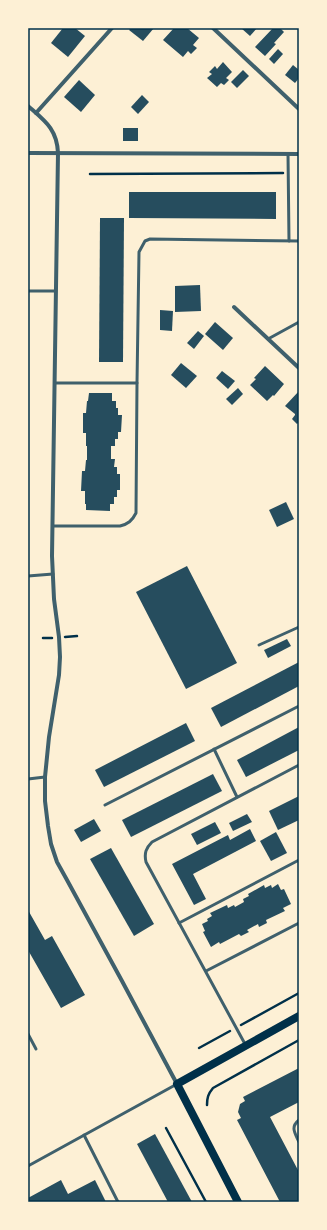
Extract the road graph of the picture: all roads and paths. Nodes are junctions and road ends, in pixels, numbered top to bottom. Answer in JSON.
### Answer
{"nodes":[{"id":1,"x":112,"y":28,"type":"edge"},
{"id":2,"x":213,"y":28,"type":"edge"},
{"id":3,"x":28,"y":106,"type":"edge"},
{"id":4,"x":299,"y":109,"type":"edge"},
{"id":5,"x":36,"y":113,"type":"junction"},
{"id":6,"x":28,"y":153,"type":"edge"},
{"id":7,"x":58,"y":153,"type":"junction"},
{"id":8,"x":288,"y":154,"type":"junction"},
{"id":9,"x":299,"y":154,"type":"edge"},
{"id":10,"x":288,"y":172,"type":"junction"},
{"id":11,"x":90,"y":174,"type":"dead end"},
{"id":12,"x":289,"y":241,"type":"junction"},
{"id":13,"x":299,"y":241,"type":"edge"},
{"id":14,"x":28,"y":291,"type":"edge"},
{"id":15,"x":56,"y":291,"type":"junction"},
{"id":16,"x":234,"y":307,"type":"dead end"},
{"id":17,"x":299,"y":322,"type":"edge"},
{"id":18,"x":268,"y":339,"type":"junction"},
{"id":19,"x":299,"y":368,"type":"edge"},
{"id":20,"x":55,"y":383,"type":"junction"},
{"id":21,"x":137,"y":383,"type":"junction"},
{"id":22,"x":53,"y":526,"type":"junction"},
{"id":23,"x":53,"y":574,"type":"junction"},
{"id":24,"x":28,"y":576,"type":"edge"},
{"id":25,"x":299,"y":627,"type":"edge"},
{"id":26,"x":259,"y":645,"type":"dead end"},
{"id":27,"x":299,"y":706,"type":"edge"},
{"id":28,"x":214,"y":749,"type":"junction"},
{"id":29,"x":299,"y":766,"type":"edge"},
{"id":30,"x":45,"y":777,"type":"junction"},
{"id":31,"x":28,"y":779,"type":"edge"},
{"id":32,"x":237,"y":797,"type":"junction"},
{"id":33,"x":105,"y":805,"type":"dead end"},
{"id":34,"x":299,"y":860,"type":"edge"},
{"id":35,"x":299,"y":922,"type":"edge"},
{"id":36,"x":179,"y":923,"type":"junction"},
{"id":37,"x":206,"y":971,"type":"junction"},
{"id":38,"x":299,"y":993,"type":"edge"},
{"id":39,"x":299,"y":1016,"type":"edge"},
{"id":40,"x":236,"y":1027,"type":"junction"},
{"id":41,"x":28,"y":1034,"type":"edge"},
{"id":42,"x":299,"y":1040,"type":"edge"},
{"id":43,"x":246,"y":1046,"type":"junction"},
{"id":44,"x":199,"y":1048,"type":"dead end"},
{"id":45,"x":36,"y":1049,"type":"dead end"},
{"id":46,"x":177,"y":1084,"type":"junction"},
{"id":47,"x":207,"y":1105,"type":"dead end"},
{"id":48,"x":299,"y":1120,"type":"edge"},
{"id":49,"x":166,"y":1128,"type":"dead end"},
{"id":50,"x":84,"y":1135,"type":"junction"},
{"id":51,"x":299,"y":1142,"type":"edge"},
{"id":52,"x":28,"y":1166,"type":"edge"},
{"id":53,"x":118,"y":1202,"type":"edge"},
{"id":54,"x":206,"y":1202,"type":"edge"},
{"id":55,"x":238,"y":1202,"type":"edge"}],
"edges":[{"from":1,"to":5,"type":"street"},
{"from":2,"to":4,"type":"street"},
{"from":3,"to":5,"type":"street"},
{"from":5,"to":7,"type":"street"},
{"from":6,"to":7,"type":"street"},
{"from":7,"to":8,"type":"street"},
{"from":7,"to":15,"type":"street"},
{"from":8,"to":9,"type":"street"},
{"from":8,"to":10,"type":"lane"},
{"from":10,"to":11,"type":"path"},
{"from":10,"to":12,"type":"lane"},
{"from":12,"to":13,"type":"lane"},
{"from":12,"to":21,"type":"lane"},
{"from":14,"to":15,"type":"lane"},
{"from":15,"to":20,"type":"street"},
{"from":16,"to":18,"type":"street"},
{"from":17,"to":18,"type":"lane"},
{"from":18,"to":19,"type":"street"},
{"from":20,"to":21,"type":"lane"},
{"from":20,"to":22,"type":"street"},
{"from":21,"to":22,"type":"lane"},
{"from":22,"to":23,"type":"street"},
{"from":23,"to":24,"type":"lane"},
{"from":23,"to":30,"type":"street"},
{"from":25,"to":26,"type":"lane"},
{"from":27,"to":28,"type":"lane"},
{"from":28,"to":32,"type":"lane"},
{"from":28,"to":33,"type":"lane"},
{"from":29,"to":32,"type":"lane"},
{"from":30,"to":31,"type":"lane"},
{"from":30,"to":46,"type":"street"},
{"from":32,"to":36,"type":"lane"},
{"from":34,"to":36,"type":"lane"},
{"from":35,"to":37,"type":"lane"},
{"from":36,"to":37,"type":"lane"},
{"from":37,"to":40,"type":"lane"},
{"from":38,"to":40,"type":"path"},
{"from":39,"to":43,"type":"main road"},
{"from":40,"to":43,"type":"lane"},
{"from":40,"to":44,"type":"path"},
{"from":41,"to":45,"type":"lane"},
{"from":42,"to":47,"type":"path"},
{"from":43,"to":46,"type":"main road"},
{"from":46,"to":50,"type":"lane"},
{"from":46,"to":55,"type":"main road"},
{"from":48,"to":51,"type":"lane"},
{"from":49,"to":54,"type":"path"},
{"from":50,"to":52,"type":"lane"},
{"from":50,"to":53,"type":"lane"}]}
